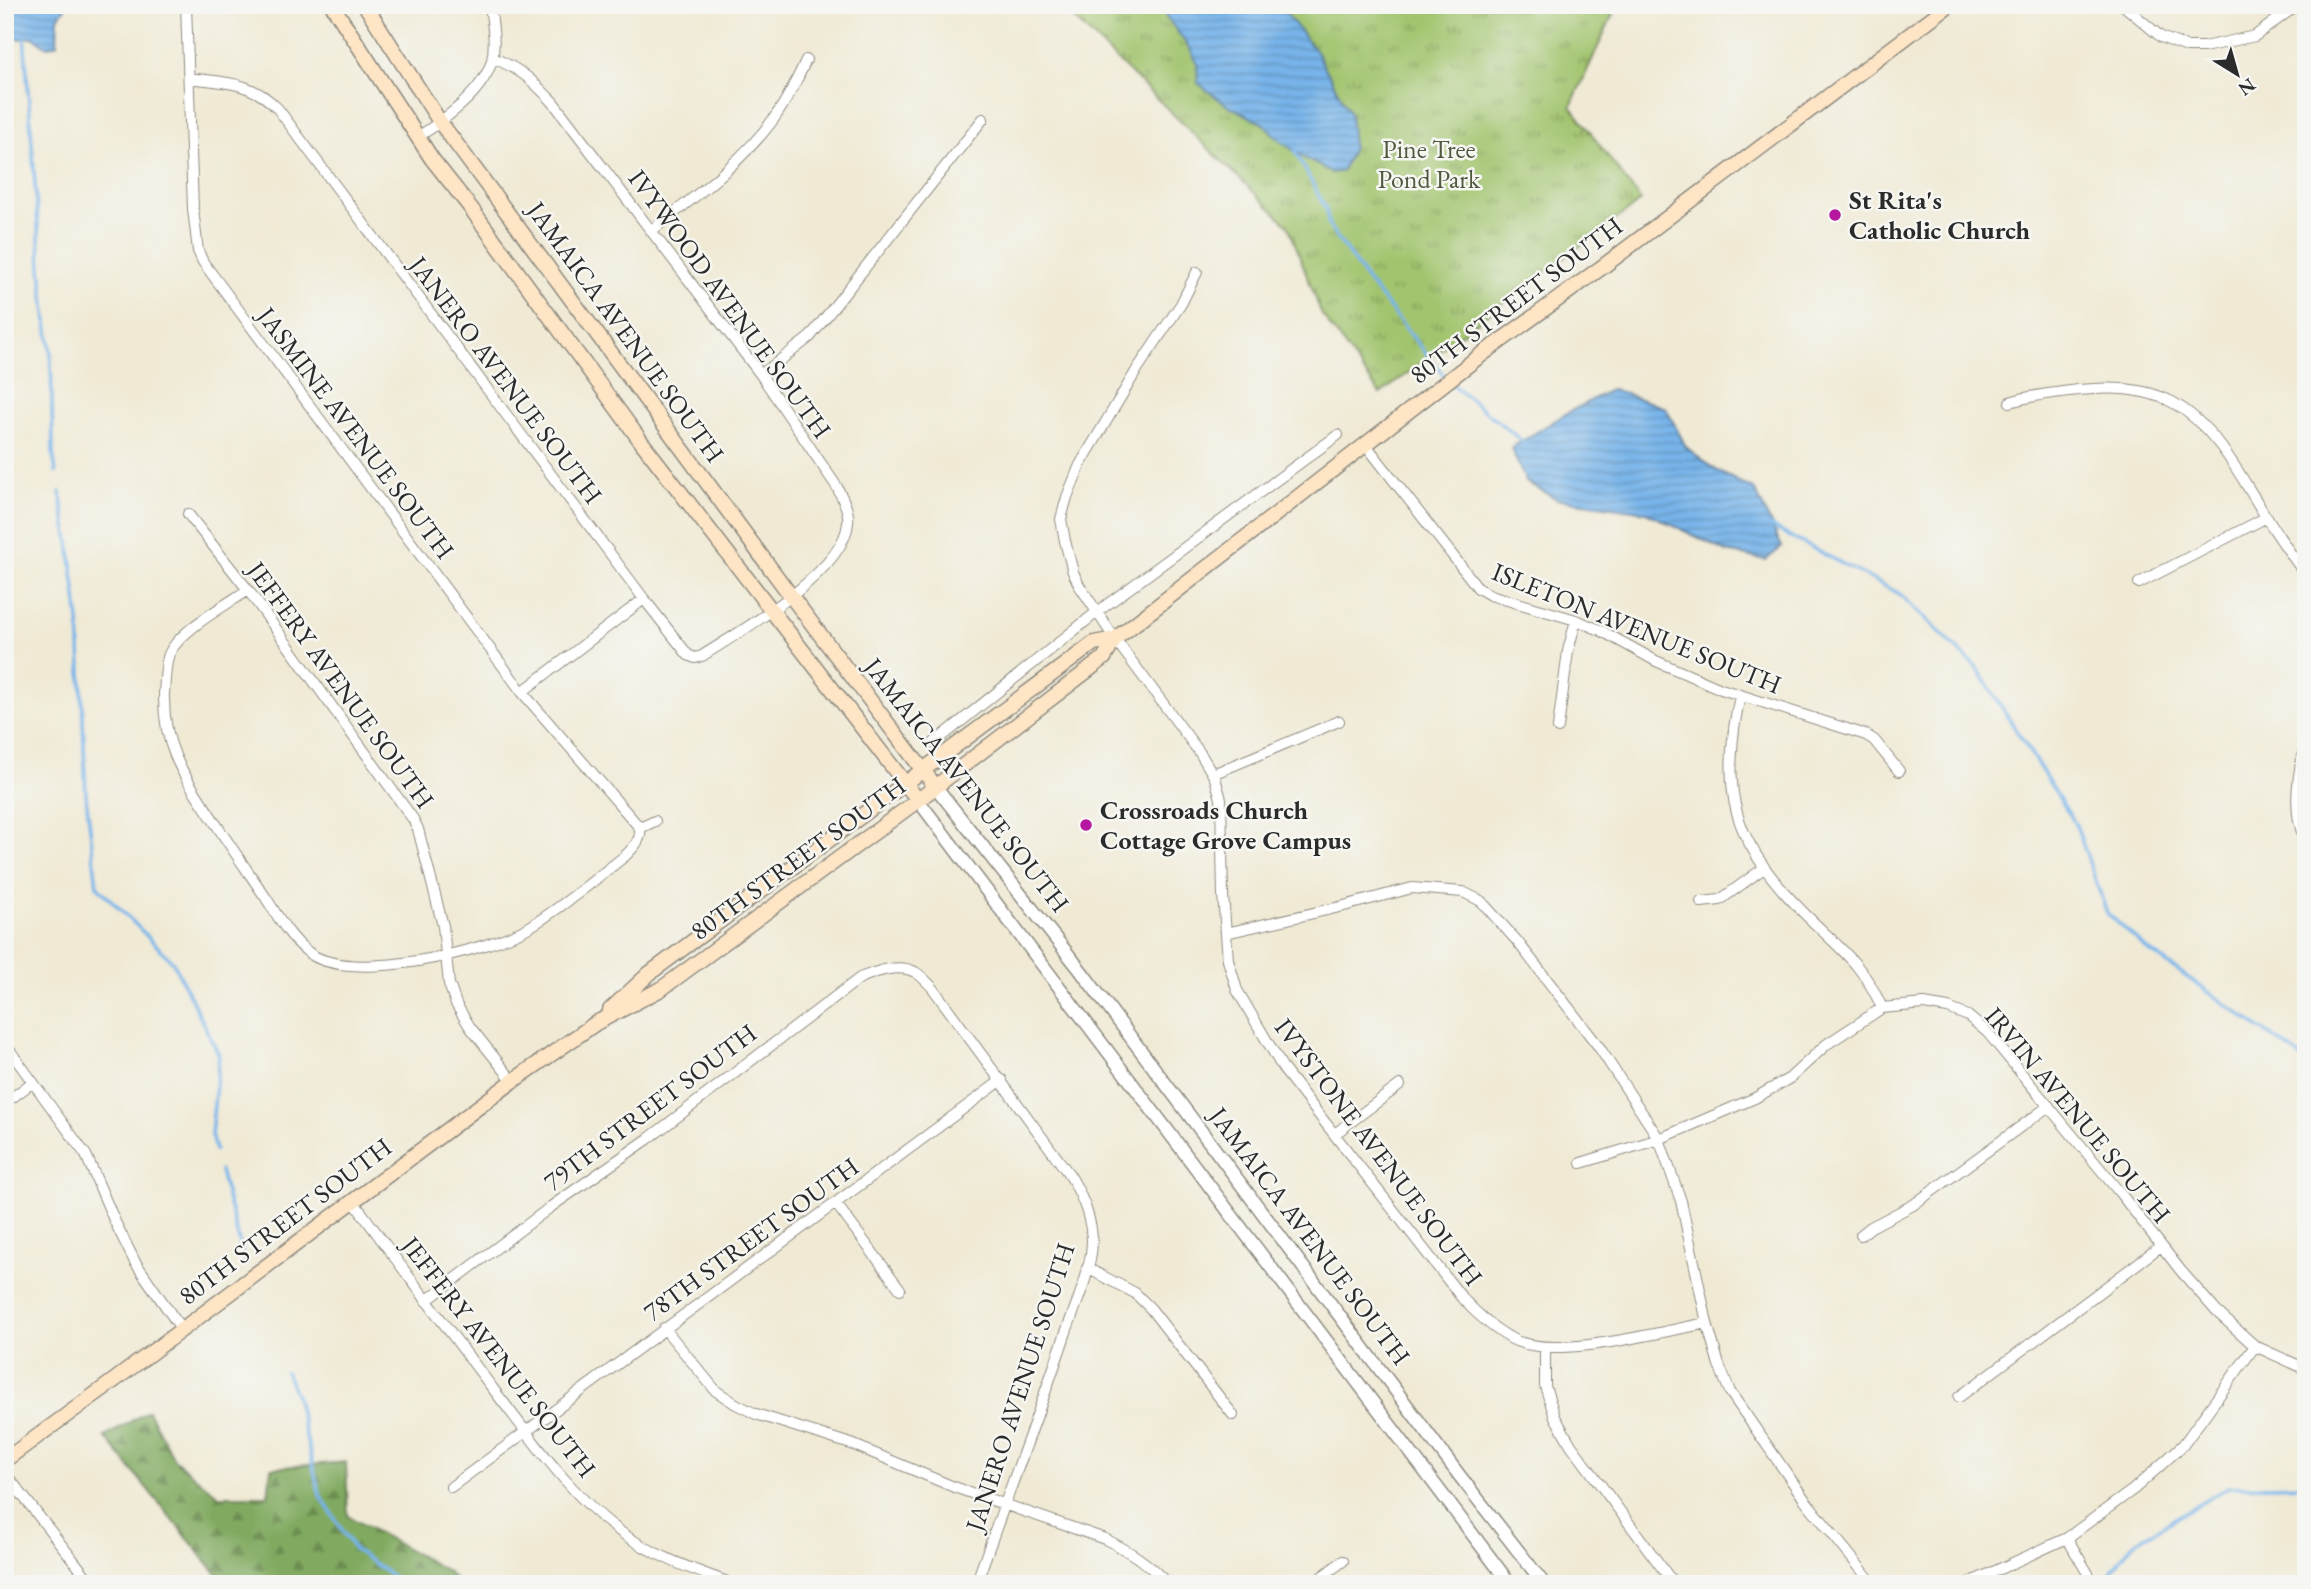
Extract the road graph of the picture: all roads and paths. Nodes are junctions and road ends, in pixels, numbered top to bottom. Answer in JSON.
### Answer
{"nodes":[{"id":1,"x":186,"y":5,"type":"edge"},
{"id":2,"x":332,"y":5,"type":"edge"},
{"id":3,"x":365,"y":5,"type":"edge"},
{"id":4,"x":491,"y":5,"type":"edge"},
{"id":5,"x":1950,"y":5,"type":"edge"},
{"id":6,"x":2123,"y":5,"type":"edge"},
{"id":7,"x":2297,"y":5,"type":"edge"},
{"id":8,"x":493,"y":58,"type":"junction"},
{"id":9,"x":806,"y":60,"type":"dead end"},
{"id":10,"x":189,"y":78,"type":"junction"},
{"id":11,"x":983,"y":119,"type":"dead end"},
{"id":12,"x":440,"y":122,"type":"junction"},
{"id":13,"x":418,"y":137,"type":"junction"},
{"id":14,"x":651,"y":231,"type":"junction"},
{"id":15,"x":1197,"y":272,"type":"dead end"},
{"id":16,"x":761,"y":375,"type":"junction"},
{"id":17,"x":2010,"y":402,"type":"dead end"},
{"id":18,"x":1338,"y":435,"type":"dead end"},
{"id":19,"x":1366,"y":444,"type":"junction"},
{"id":20,"x":188,"y":514,"type":"dead end"},
{"id":21,"x":2267,"y":517,"type":"junction"},
{"id":22,"x":2306,"y":575,"type":"edge"},
{"id":23,"x":2139,"y":583,"type":"dead end"},
{"id":24,"x":248,"y":590,"type":"junction"},
{"id":25,"x":790,"y":596,"type":"junction"},
{"id":26,"x":644,"y":599,"type":"junction"},
{"id":27,"x":772,"y":612,"type":"junction"},
{"id":28,"x":1097,"y":612,"type":"junction"},
{"id":29,"x":1576,"y":621,"type":"junction"},
{"id":30,"x":1115,"y":639,"type":"junction"},
{"id":31,"x":522,"y":692,"type":"junction"},
{"id":32,"x":1740,"y":696,"type":"junction"},
{"id":33,"x":1339,"y":721,"type":"dead end"},
{"id":34,"x":1558,"y":728,"type":"dead end"},
{"id":35,"x":2306,"y":741,"type":"edge"},
{"id":36,"x":934,"y":743,"type":"dead end"},
{"id":37,"x":922,"y":769,"type":"junction"},
{"id":38,"x":1899,"y":771,"type":"dead end"},
{"id":39,"x":1213,"y":774,"type":"junction"},
{"id":40,"x":905,"y":783,"type":"junction"},
{"id":41,"x":935,"y":786,"type":"junction"},
{"id":42,"x":918,"y":800,"type":"junction"},
{"id":43,"x":655,"y":821,"type":"dead end"},
{"id":44,"x":640,"y":828,"type":"junction"},
{"id":45,"x":2306,"y":842,"type":"edge"},
{"id":46,"x":1764,"y":868,"type":"junction"},
{"id":47,"x":1701,"y":902,"type":"dead end"},
{"id":48,"x":1226,"y":933,"type":"junction"},
{"id":49,"x":446,"y":956,"type":"junction"},
{"id":50,"x":908,"y":970,"type":"joint"},
{"id":51,"x":1882,"y":1008,"type":"junction"},
{"id":52,"x":596,"y":1023,"type":"junction"},
{"id":53,"x":5,"y":1044,"type":"edge"},
{"id":54,"x":1002,"y":1080,"type":"junction"},
{"id":55,"x":513,"y":1081,"type":"junction"},
{"id":56,"x":33,"y":1082,"type":"junction"},
{"id":57,"x":1400,"y":1085,"type":"dead end"},
{"id":58,"x":5,"y":1103,"type":"edge"},
{"id":59,"x":2049,"y":1106,"type":"junction"},
{"id":60,"x":1336,"y":1133,"type":"junction"},
{"id":61,"x":1660,"y":1139,"type":"junction"},
{"id":62,"x":1581,"y":1163,"type":"dead end"},
{"id":63,"x":353,"y":1201,"type":"junction"},
{"id":64,"x":836,"y":1204,"type":"junction"},
{"id":65,"x":1861,"y":1235,"type":"dead end"},
{"id":66,"x":2161,"y":1246,"type":"junction"},
{"id":67,"x":1087,"y":1268,"type":"junction"},
{"id":68,"x":900,"y":1289,"type":"dead end"},
{"id":69,"x":426,"y":1301,"type":"junction"},
{"id":70,"x":1707,"y":1323,"type":"junction"},
{"id":71,"x":664,"y":1328,"type":"junction"},
{"id":72,"x":181,"y":1330,"type":"junction"},
{"id":73,"x":2255,"y":1346,"type":"junction"},
{"id":74,"x":1545,"y":1348,"type":"junction"},
{"id":75,"x":2306,"y":1369,"type":"edge"},
{"id":76,"x":1959,"y":1397,"type":"dead end"},
{"id":77,"x":1233,"y":1415,"type":"dead end"},
{"id":78,"x":526,"y":1432,"type":"junction"},
{"id":79,"x":5,"y":1460,"type":"edge"},
{"id":80,"x":5,"y":1473,"type":"edge"},
{"id":81,"x":451,"y":1487,"type":"dead end"},
{"id":82,"x":1004,"y":1504,"type":"junction"},
{"id":83,"x":2067,"y":1538,"type":"junction"},
{"id":84,"x":1343,"y":1561,"type":"dead end"},
{"id":85,"x":92,"y":1584,"type":"edge"},
{"id":86,"x":733,"y":1584,"type":"edge"},
{"id":87,"x":976,"y":1584,"type":"edge"},
{"id":88,"x":1167,"y":1584,"type":"edge"},
{"id":89,"x":1312,"y":1584,"type":"edge"},
{"id":90,"x":1510,"y":1584,"type":"edge"},
{"id":91,"x":1544,"y":1584,"type":"edge"},
{"id":92,"x":1674,"y":1584,"type":"edge"},
{"id":93,"x":1873,"y":1584,"type":"edge"},
{"id":94,"x":1967,"y":1584,"type":"edge"},
{"id":95,"x":2094,"y":1584,"type":"edge"}],
"edges":[{"from":1,"to":10,"type":"street","name":"JASMINE AVENUE SOUTH"},
{"from":2,"to":13,"type":"main road","name":"JAMAICA AVENUE SOUTH"},
{"from":3,"to":12,"type":"main road","name":"JAMAICA AVENUE SOUTH"},
{"from":4,"to":8,"type":"street"},
{"from":5,"to":19,"type":"main road","name":"80TH STREET SOUTH"},
{"from":6,"to":7,"type":"street"},
{"from":8,"to":12,"type":"street"},
{"from":8,"to":14,"type":"street","name":"IVYWOOD AVENUE SOUTH"},
{"from":9,"to":14,"type":"street"},
{"from":10,"to":26,"type":"street","name":"JANERO AVENUE SOUTH"},
{"from":10,"to":31,"type":"street","name":"JASMINE AVENUE SOUTH"},
{"from":11,"to":16,"type":"street"},
{"from":12,"to":13,"type":"street"},
{"from":12,"to":25,"type":"main road","name":"JAMAICA AVENUE SOUTH"},
{"from":13,"to":27,"type":"main road","name":"JAMAICA AVENUE SOUTH"},
{"from":14,"to":16,"type":"street","name":"IVYWOOD AVENUE SOUTH"},
{"from":15,"to":28,"type":"street","name":"IVYSTONE AVENUE SOUTH"},
{"from":16,"to":25,"type":"street","name":"IVYWOOD AVENUE SOUTH"},
{"from":17,"to":21,"type":"street"},
{"from":18,"to":28,"type":"street"},
{"from":19,"to":29,"type":"street","name":"ISLETON AVENUE SOUTH"},
{"from":19,"to":30,"type":"main road","name":"80TH STREET SOUTH"},
{"from":20,"to":24,"type":"street","name":"JEFFERY AVENUE SOUTH"},
{"from":21,"to":22,"type":"street"},
{"from":21,"to":23,"type":"street"},
{"from":24,"to":49,"type":"street","name":"JEFFERY AVENUE SOUTH"},
{"from":24,"to":49,"type":"street"},
{"from":25,"to":27,"type":"street","name":"JANERO AVENUE SOUTH"},
{"from":25,"to":37,"type":"main road","name":"JAMAICA AVENUE SOUTH"},
{"from":26,"to":27,"type":"street","name":"JANERO AVENUE SOUTH"},
{"from":26,"to":31,"type":"street"},
{"from":27,"to":40,"type":"main road","name":"JAMAICA AVENUE SOUTH"},
{"from":28,"to":30,"type":"street","name":"IVYSTONE AVENUE SOUTH"},
{"from":28,"to":36,"type":"street"},
{"from":29,"to":32,"type":"street","name":"ISLETON AVENUE SOUTH"},
{"from":29,"to":34,"type":"street"},
{"from":30,"to":37,"type":"main road","name":"80TH STREET SOUTH"},
{"from":30,"to":39,"type":"street","name":"IVYSTONE AVENUE SOUTH"},
{"from":30,"to":41,"type":"main road","name":"80TH STREET SOUTH"},
{"from":31,"to":44,"type":"street","name":"JASMINE AVENUE SOUTH"},
{"from":32,"to":38,"type":"street","name":"ISLETON AVENUE SOUTH"},
{"from":32,"to":46,"type":"street"},
{"from":33,"to":39,"type":"street"},
{"from":35,"to":45,"type":"street"},
{"from":37,"to":40,"type":"main road","name":"80TH STREET SOUTH"},
{"from":37,"to":41,"type":"main road","name":"JAMAICA AVENUE SOUTH"},
{"from":39,"to":48,"type":"street","name":"IVYSTONE AVENUE SOUTH"},
{"from":40,"to":42,"type":"main road","name":"JAMAICA AVENUE SOUTH"},
{"from":40,"to":52,"type":"main road","name":"80TH STREET SOUTH"},
{"from":41,"to":42,"type":"main road","name":"80TH STREET SOUTH"},
{"from":41,"to":91,"type":"street","name":"JAMAICA AVENUE SOUTH"},
{"from":42,"to":52,"type":"main road","name":"80TH STREET SOUTH"},
{"from":42,"to":90,"type":"street","name":"JAMAICA AVENUE SOUTH"},
{"from":43,"to":44,"type":"street"},
{"from":44,"to":49,"type":"street"},
{"from":46,"to":47,"type":"street"},
{"from":46,"to":51,"type":"street"},
{"from":48,"to":60,"type":"street","name":"IVYSTONE AVENUE SOUTH"},
{"from":48,"to":61,"type":"street"},
{"from":49,"to":55,"type":"street","name":"JEFFERY AVENUE SOUTH"},
{"from":50,"to":54,"type":"street","name":"JANERO AVENUE SOUTH"},
{"from":50,"to":69,"type":"street","name":"79TH STREET SOUTH"},
{"from":51,"to":59,"type":"street","name":"IRVIN AVENUE SOUTH"},
{"from":51,"to":61,"type":"street"},
{"from":52,"to":55,"type":"main road","name":"80TH STREET SOUTH"},
{"from":53,"to":56,"type":"street"},
{"from":54,"to":64,"type":"street","name":"78TH STREET SOUTH"},
{"from":54,"to":67,"type":"street","name":"JANERO AVENUE SOUTH"},
{"from":55,"to":63,"type":"main road","name":"80TH STREET SOUTH"},
{"from":56,"to":58,"type":"street"},
{"from":56,"to":72,"type":"street"},
{"from":57,"to":60,"type":"street"},
{"from":59,"to":65,"type":"street"},
{"from":59,"to":66,"type":"street","name":"IRVIN AVENUE SOUTH"},
{"from":60,"to":74,"type":"street","name":"IVYSTONE AVENUE SOUTH"},
{"from":61,"to":62,"type":"street"},
{"from":61,"to":70,"type":"street"},
{"from":63,"to":69,"type":"street","name":"JEFFERY AVENUE SOUTH"},
{"from":63,"to":72,"type":"main road","name":"80TH STREET SOUTH"},
{"from":64,"to":68,"type":"street"},
{"from":64,"to":71,"type":"street","name":"78TH STREET SOUTH"},
{"from":66,"to":73,"type":"street","name":"IRVIN AVENUE SOUTH"},
{"from":66,"to":76,"type":"street"},
{"from":67,"to":77,"type":"street"},
{"from":67,"to":82,"type":"street","name":"JANERO AVENUE SOUTH"},
{"from":69,"to":78,"type":"street","name":"JEFFERY AVENUE SOUTH"},
{"from":70,"to":74,"type":"street","name":"IVYSTONE AVENUE SOUTH"},
{"from":70,"to":93,"type":"street"},
{"from":71,"to":78,"type":"street","name":"78TH STREET SOUTH"},
{"from":71,"to":82,"type":"street"},
{"from":72,"to":79,"type":"main road","name":"80TH STREET SOUTH"},
{"from":73,"to":75,"type":"street","name":"IRVIN AVENUE SOUTH"},
{"from":73,"to":83,"type":"street"},
{"from":74,"to":92,"type":"street"},
{"from":78,"to":81,"type":"street","name":"78TH STREET SOUTH"},
{"from":78,"to":86,"type":"street","name":"JEFFERY AVENUE SOUTH"},
{"from":80,"to":85,"type":"street"},
{"from":82,"to":87,"type":"street","name":"JANERO AVENUE SOUTH"},
{"from":82,"to":88,"type":"street"},
{"from":83,"to":94,"type":"street"},
{"from":83,"to":95,"type":"street"},
{"from":84,"to":89,"type":"street"}]}
